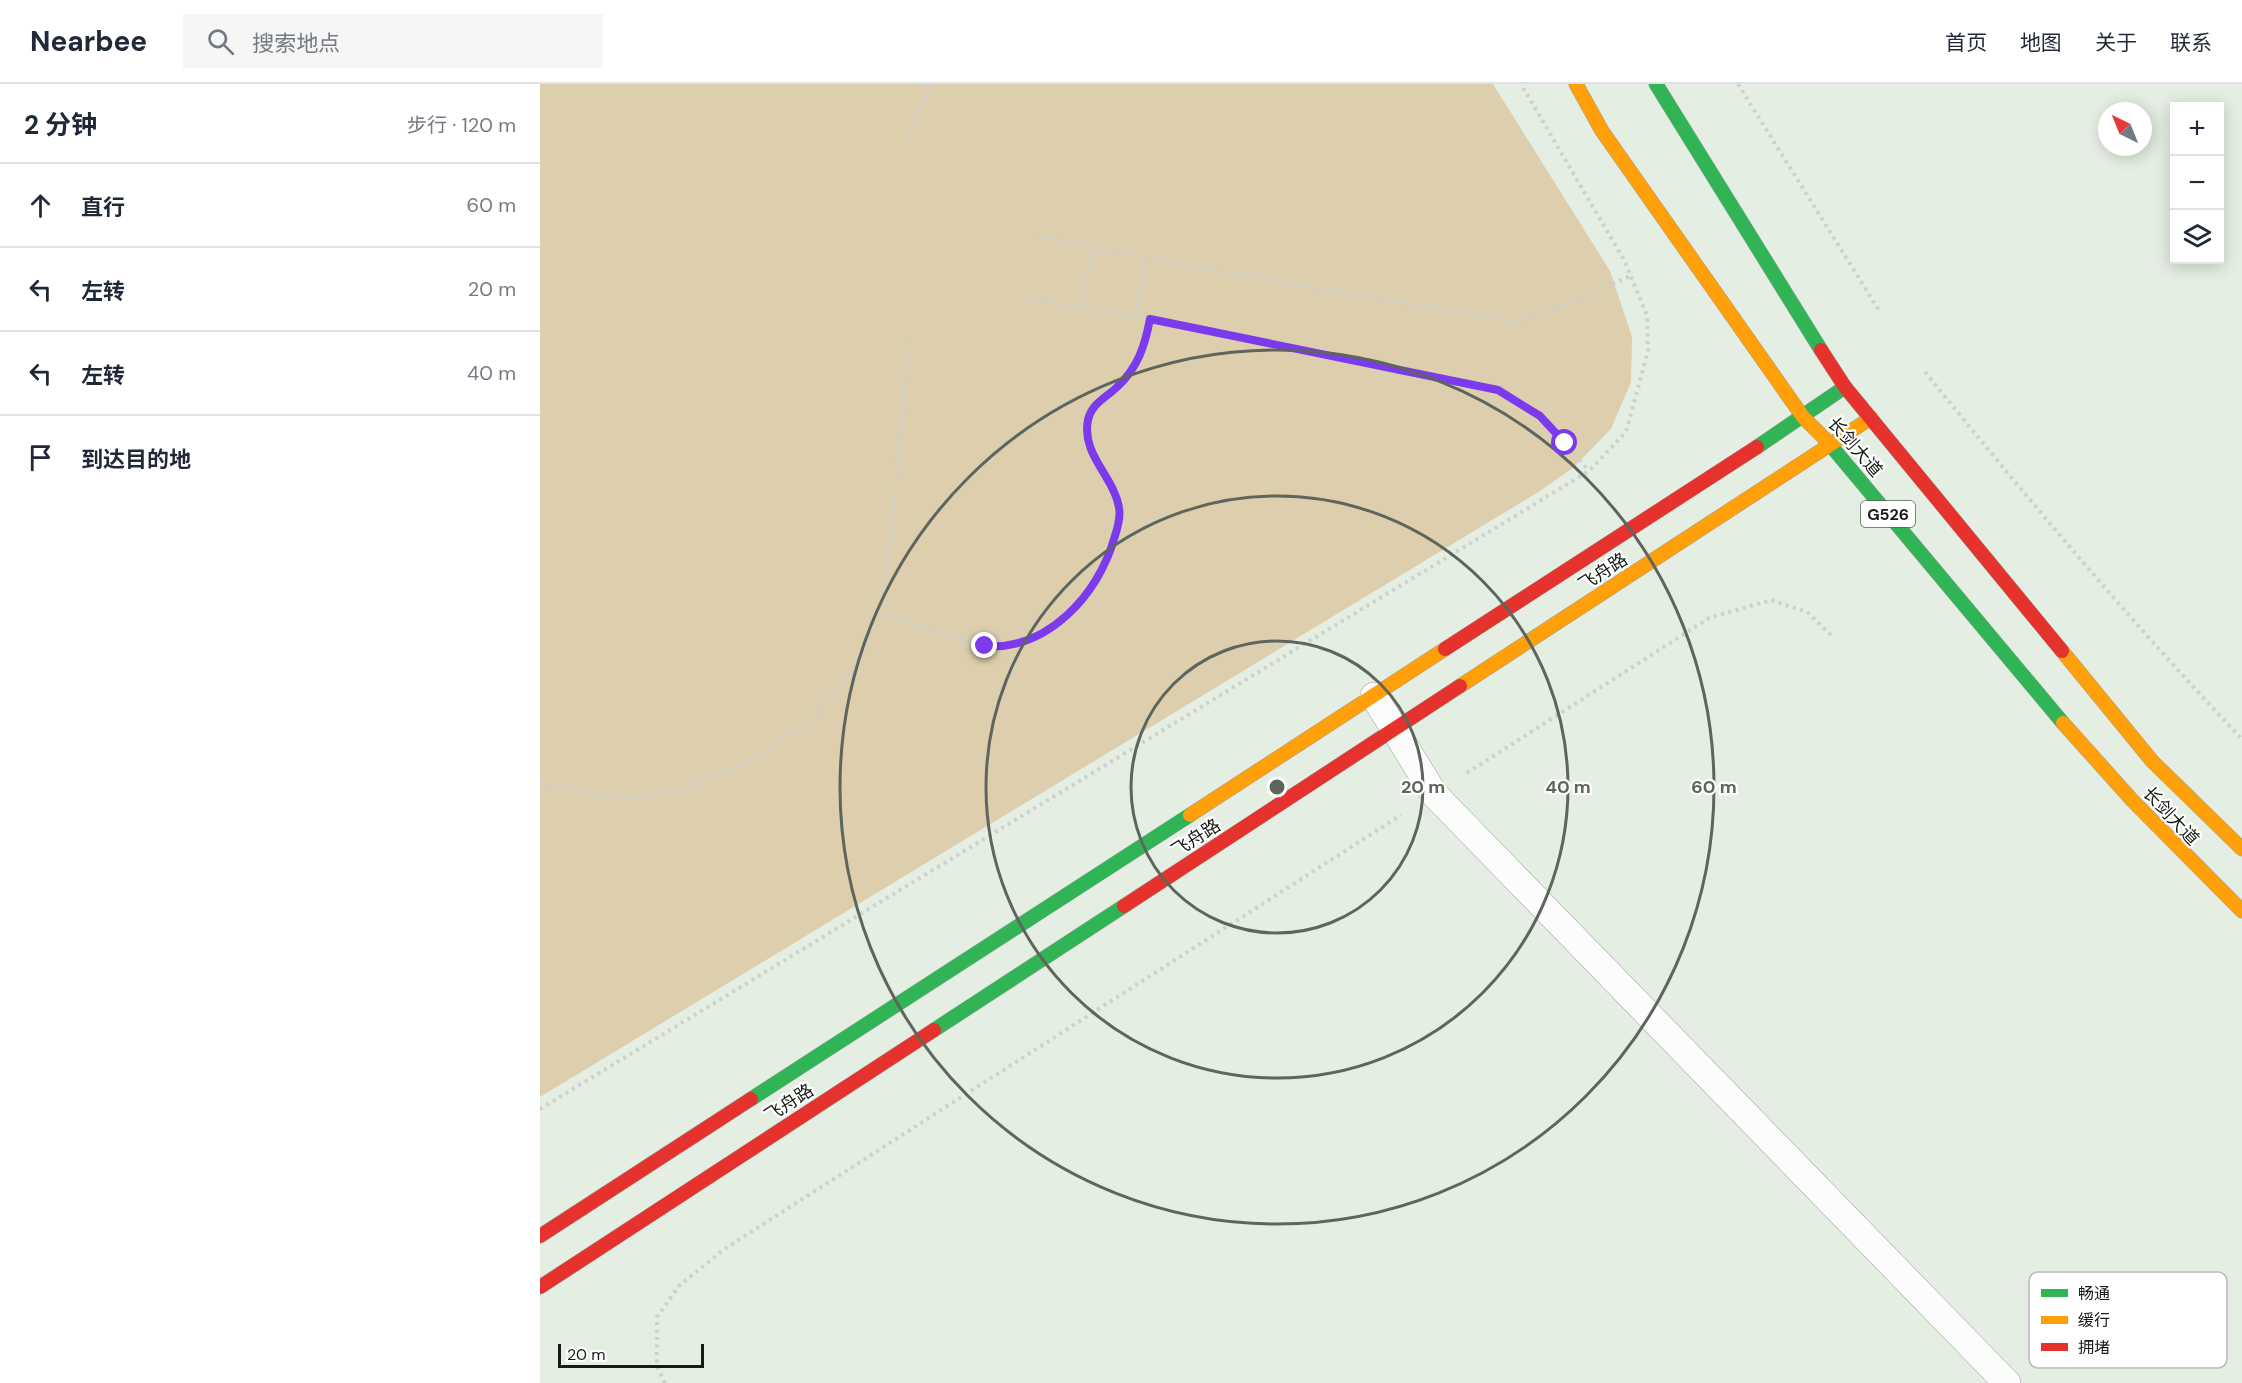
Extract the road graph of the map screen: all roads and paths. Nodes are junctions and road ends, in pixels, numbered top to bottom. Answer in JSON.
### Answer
{"nodes":[{"id":1,"x":924,"y":84,"type":"edge"},
{"id":2,"x":932,"y":84,"type":"edge"},
{"id":3,"x":1521,"y":84,"type":"edge"},
{"id":4,"x":1576,"y":84,"type":"edge"},
{"id":5,"x":1656,"y":84,"type":"edge"},
{"id":6,"x":1738,"y":84,"type":"edge"},
{"id":7,"x":929,"y":89,"type":"junction"},
{"id":8,"x":909,"y":133,"type":"dead end"},
{"id":9,"x":1035,"y":235,"type":"dead end"},
{"id":10,"x":1095,"y":247,"type":"junction"},
{"id":11,"x":1146,"y":258,"type":"junction"},
{"id":12,"x":1630,"y":276,"type":"junction"},
{"id":13,"x":1023,"y":297,"type":"dead end"},
{"id":14,"x":1080,"y":306,"type":"junction"},
{"id":15,"x":1880,"y":312,"type":"dead end"},
{"id":16,"x":1135,"y":316,"type":"junction"},
{"id":17,"x":1150,"y":319,"type":"junction"},
{"id":18,"x":908,"y":343,"type":"dead end"},
{"id":19,"x":1925,"y":372,"type":"dead end"},
{"id":20,"x":1845,"y":387,"type":"junction"},
{"id":21,"x":1803,"y":417,"type":"junction"},
{"id":22,"x":1871,"y":418,"type":"junction"},
{"id":23,"x":1830,"y":444,"type":"junction"},
{"id":24,"x":1589,"y":471,"type":"junction"},
{"id":25,"x":880,"y":614,"type":"dead end"},
{"id":26,"x":1831,"y":635,"type":"dead end"},
{"id":27,"x":1374,"y":696,"type":"junction"},
{"id":28,"x":1394,"y":730,"type":"junction"},
{"id":29,"x":2242,"y":739,"type":"edge"},
{"id":30,"x":1464,"y":775,"type":"dead end"},
{"id":31,"x":542,"y":782,"type":"edge"},
{"id":32,"x":540,"y":797,"type":"edge"},
{"id":33,"x":1405,"y":812,"type":"dead end"},
{"id":34,"x":2242,"y":849,"type":"edge"},
{"id":35,"x":2242,"y":911,"type":"edge"},
{"id":36,"x":540,"y":1109,"type":"edge"},
{"id":37,"x":540,"y":1236,"type":"edge"},
{"id":38,"x":540,"y":1287,"type":"edge"},
{"id":39,"x":665,"y":1383,"type":"edge"},
{"id":40,"x":2007,"y":1383,"type":"edge"}],
"edges":[{"from":1,"to":7,"type":"path"},
{"from":2,"to":7,"type":"path"},
{"from":3,"to":12,"type":"path"},
{"from":4,"to":21,"type":"main road","name":"长剑大道","number":"G526"},
{"from":5,"to":20,"type":"main road","name":"长剑大道","number":"G526"},
{"from":6,"to":15,"type":"path"},
{"from":7,"to":8,"type":"path"},
{"from":9,"to":10,"type":"path"},
{"from":10,"to":11,"type":"path"},
{"from":10,"to":14,"type":"path"},
{"from":11,"to":12,"type":"path"},
{"from":11,"to":16,"type":"path"},
{"from":12,"to":24,"type":"path"},
{"from":13,"to":14,"type":"path"},
{"from":14,"to":16,"type":"path"},
{"from":16,"to":17,"type":"path"},
{"from":17,"to":24,"type":"path"},
{"from":17,"to":25,"type":"path"},
{"from":18,"to":31,"type":"path"},
{"from":19,"to":29,"type":"path"},
{"from":20,"to":21,"type":"main road","name":"飞舟路"},
{"from":20,"to":22,"type":"main road","name":"长剑大道","number":"G526"},
{"from":21,"to":23,"type":"main road","name":"长剑大道","number":"G526"},
{"from":21,"to":27,"type":"main road","name":"飞舟路"},
{"from":22,"to":23,"type":"main road","name":"飞舟路"},
{"from":22,"to":34,"type":"main road","name":"长剑大道","number":"G526"},
{"from":23,"to":28,"type":"main road","name":"飞舟路"},
{"from":23,"to":35,"type":"main road","name":"长剑大道","number":"G526"},
{"from":24,"to":36,"type":"path"},
{"from":26,"to":30,"type":"path"},
{"from":27,"to":28,"type":"lane"},
{"from":27,"to":37,"type":"main road","name":"飞舟路"},
{"from":28,"to":38,"type":"main road","name":"飞舟路"},
{"from":28,"to":40,"type":"lane"},
{"from":31,"to":32,"type":"path"},
{"from":33,"to":39,"type":"path"}]}
